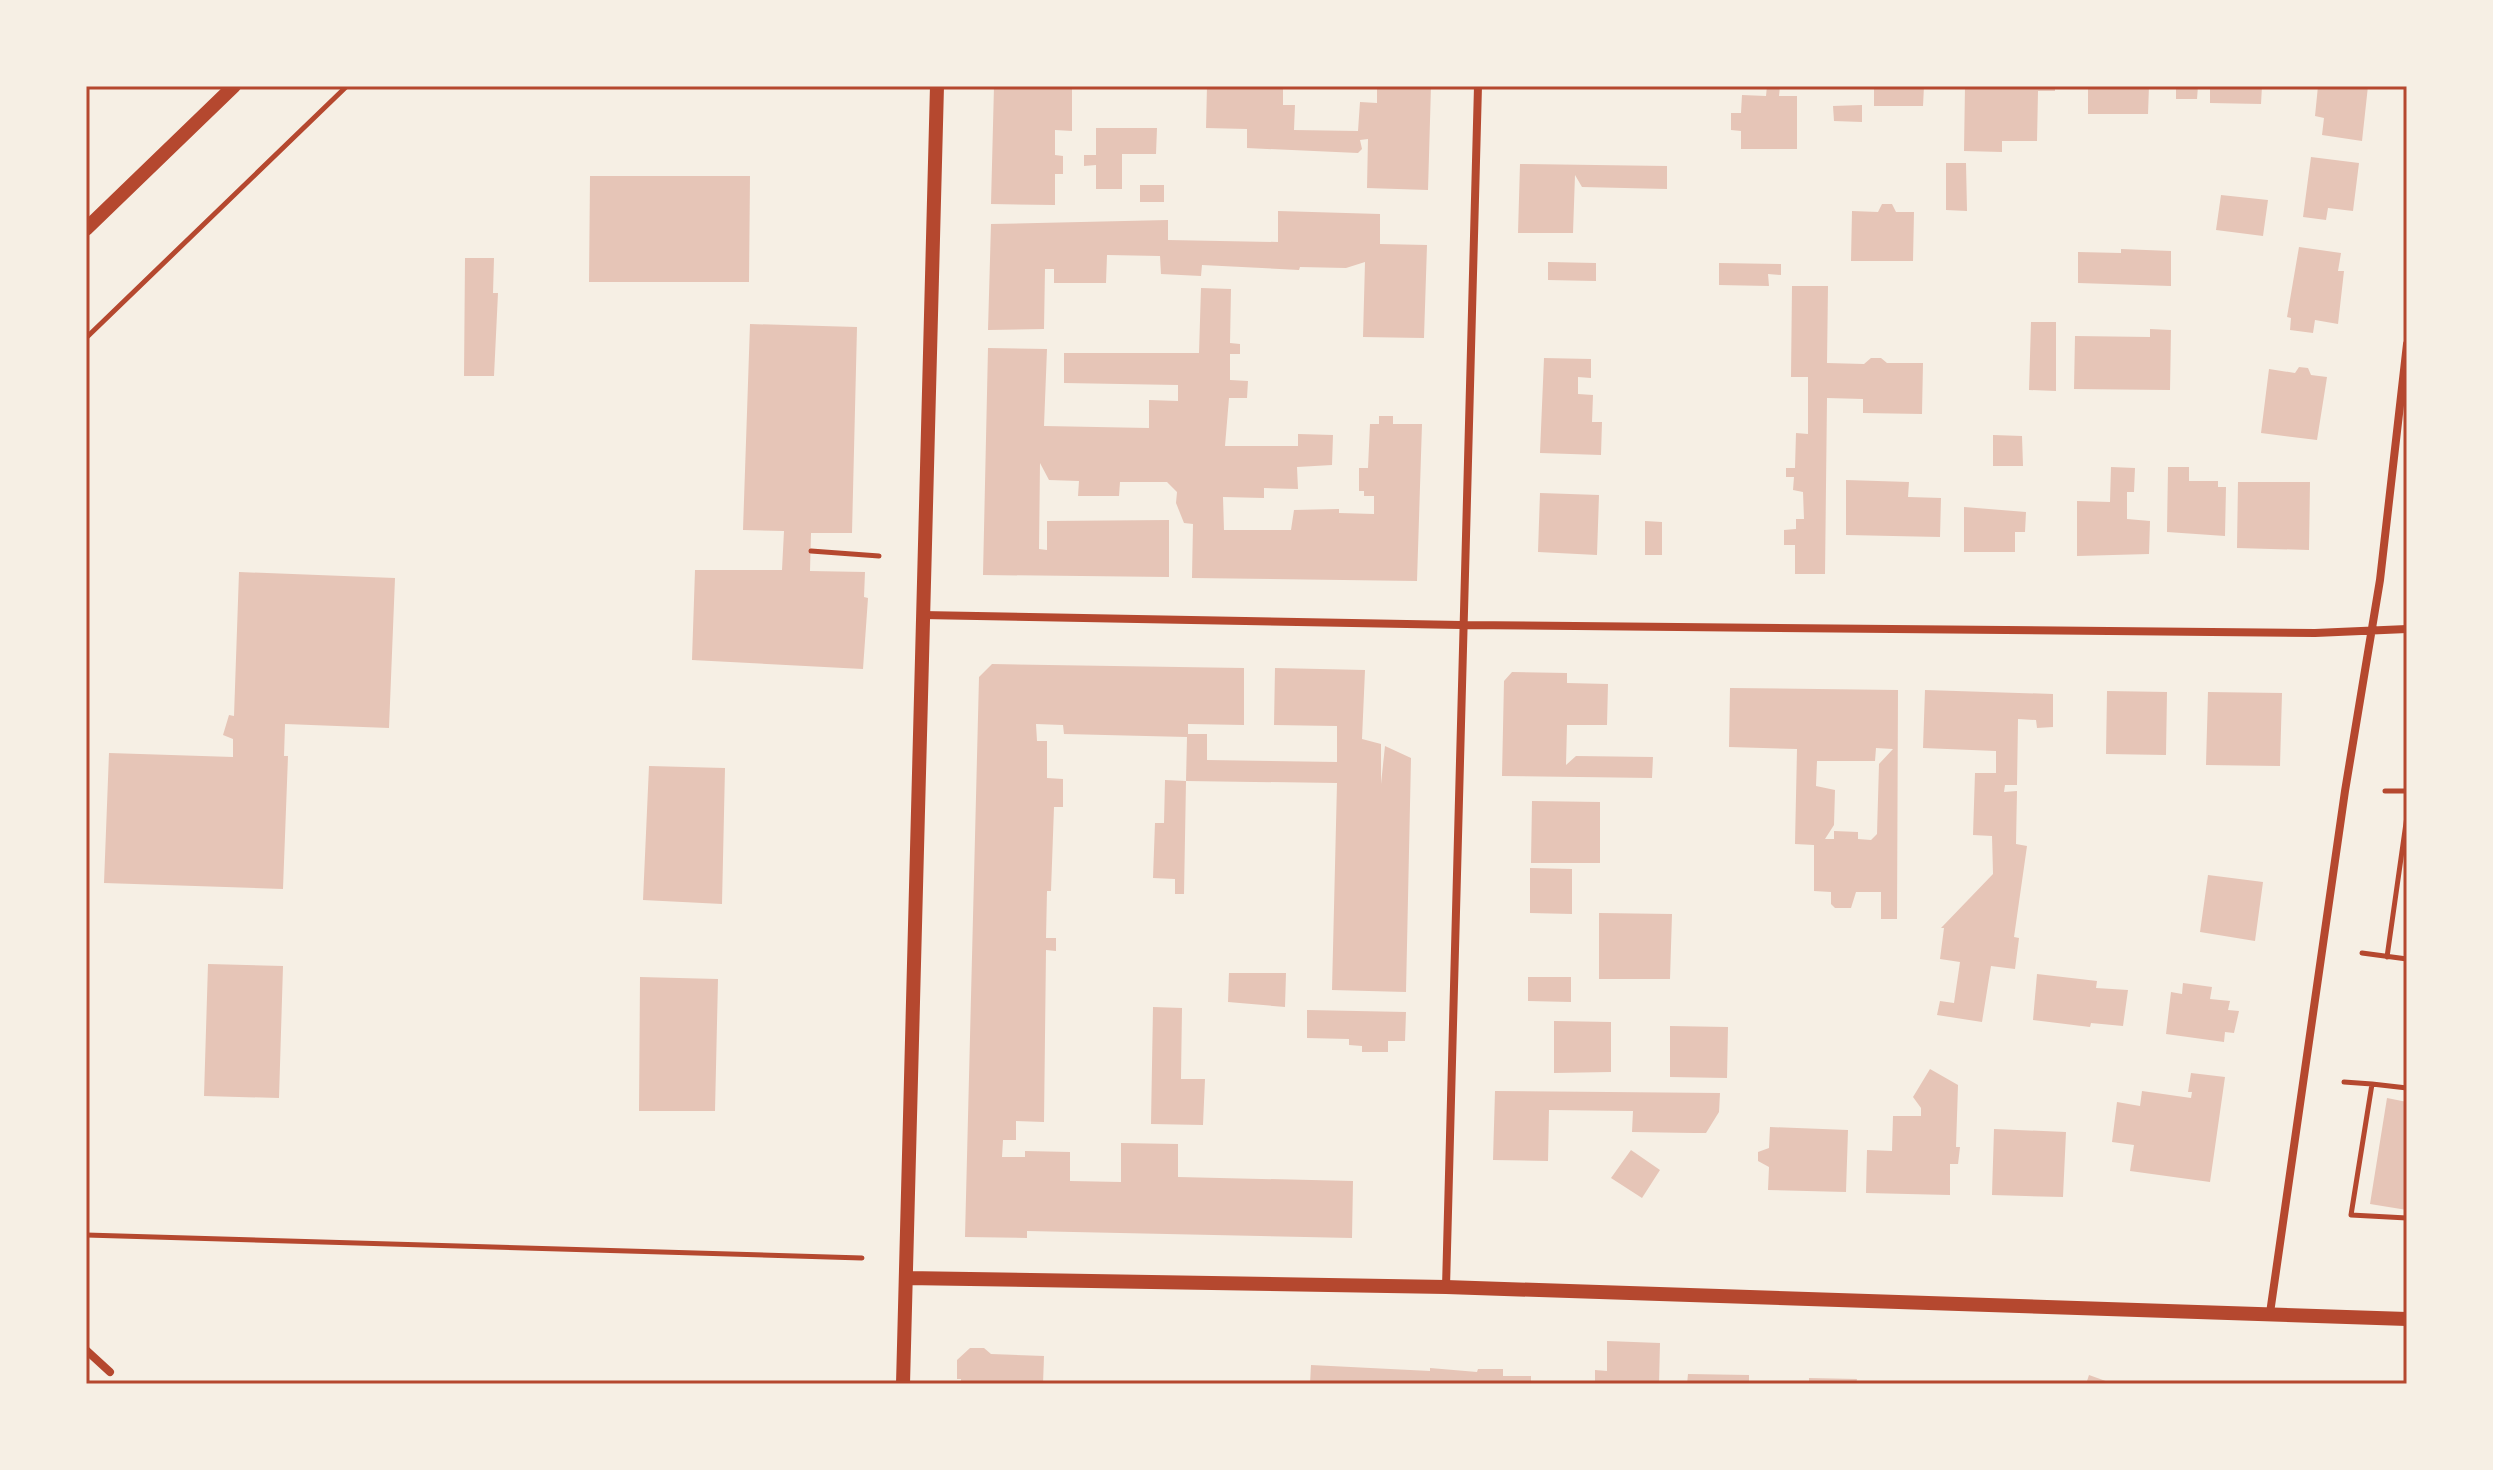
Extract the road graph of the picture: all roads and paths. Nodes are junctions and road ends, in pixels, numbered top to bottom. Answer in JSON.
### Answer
{"nodes":[{"id":1,"x":234,"y":86,"type":"edge"},
{"id":2,"x":347,"y":86,"type":"edge"},
{"id":3,"x":937,"y":86,"type":"edge"},
{"id":4,"x":1478,"y":86,"type":"edge"},
{"id":5,"x":86,"y":229,"type":"edge"},
{"id":6,"x":86,"y":338,"type":"edge"},
{"id":7,"x":2407,"y":344,"type":"edge"},
{"id":8,"x":811,"y":551,"type":"dead end"},
{"id":9,"x":879,"y":556,"type":"dead end"},
{"id":10,"x":922,"y":615,"type":"junction"},
{"id":11,"x":1461,"y":625,"type":"junction"},
{"id":12,"x":2407,"y":629,"type":"edge"},
{"id":13,"x":2372,"y":632,"type":"junction"},
{"id":14,"x":2385,"y":791,"type":"dead end"},
{"id":15,"x":2407,"y":791,"type":"edge"},
{"id":16,"x":2407,"y":816,"type":"edge"},
{"id":17,"x":2362,"y":953,"type":"dead end"},
{"id":18,"x":2387,"y":957,"type":"junction"},
{"id":19,"x":2407,"y":959,"type":"edge"},
{"id":20,"x":2344,"y":1082,"type":"dead end"},
{"id":21,"x":2372,"y":1084,"type":"junction"},
{"id":22,"x":2407,"y":1088,"type":"edge"},
{"id":23,"x":2407,"y":1218,"type":"edge"},
{"id":24,"x":86,"y":1235,"type":"edge"},
{"id":25,"x":862,"y":1258,"type":"dead end"},
{"id":26,"x":906,"y":1278,"type":"junction"},
{"id":27,"x":1446,"y":1287,"type":"junction"},
{"id":28,"x":2270,"y":1313,"type":"junction"},
{"id":29,"x":2407,"y":1319,"type":"edge"},
{"id":30,"x":86,"y":1350,"type":"edge"},
{"id":31,"x":110,"y":1372,"type":"dead end"},
{"id":32,"x":903,"y":1384,"type":"edge"}],
"edges":[{"from":1,"to":5,"type":"street"},
{"from":2,"to":6,"type":"path"},
{"from":3,"to":10,"type":"street"},
{"from":4,"to":11,"type":"street"},
{"from":7,"to":13,"type":"street"},
{"from":8,"to":9,"type":"path"},
{"from":10,"to":11,"type":"street"},
{"from":10,"to":26,"type":"street"},
{"from":11,"to":13,"type":"street"},
{"from":11,"to":27,"type":"street"},
{"from":12,"to":13,"type":"street"},
{"from":13,"to":28,"type":"street"},
{"from":14,"to":15,"type":"path"},
{"from":16,"to":18,"type":"path"},
{"from":17,"to":18,"type":"path"},
{"from":18,"to":19,"type":"path"},
{"from":20,"to":21,"type":"path"},
{"from":21,"to":22,"type":"path"},
{"from":21,"to":23,"type":"path"},
{"from":24,"to":25,"type":"path"},
{"from":26,"to":27,"type":"street"},
{"from":26,"to":32,"type":"street"},
{"from":27,"to":28,"type":"street"},
{"from":28,"to":29,"type":"street"},
{"from":30,"to":31,"type":"street"}]}
